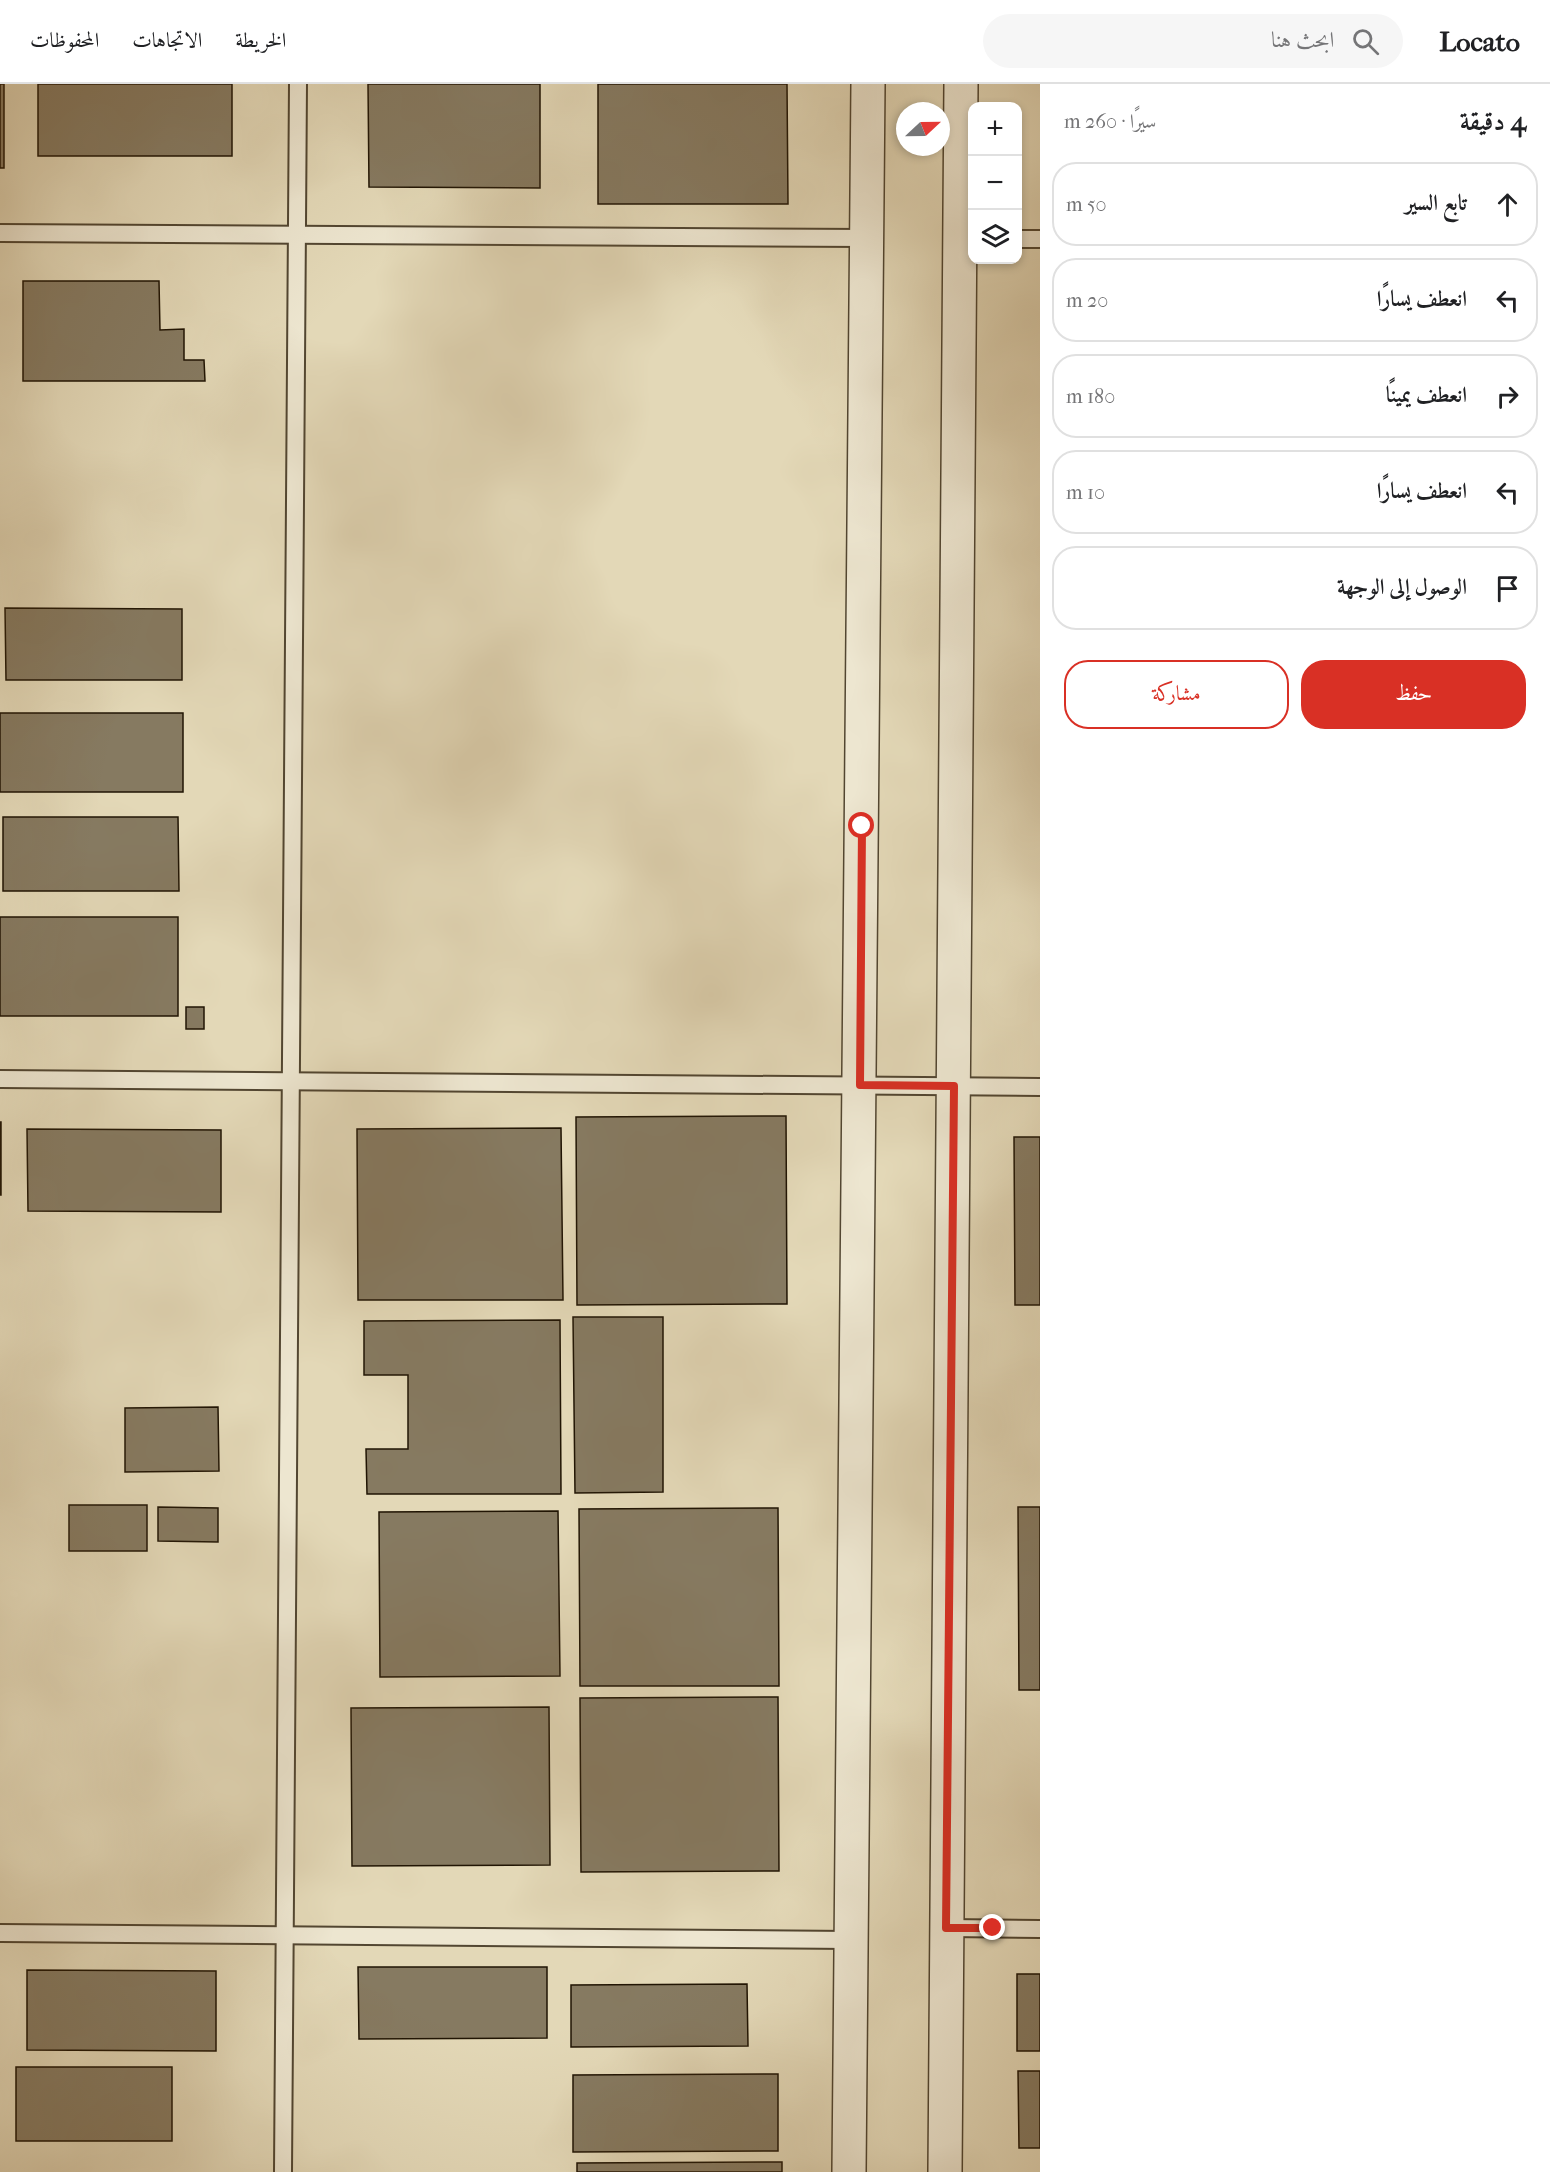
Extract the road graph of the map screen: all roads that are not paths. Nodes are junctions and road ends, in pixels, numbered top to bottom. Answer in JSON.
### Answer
{"nodes":[{"id":1,"x":298,"y":84,"type":"edge"},
{"id":2,"x":868,"y":84,"type":"edge"},
{"id":3,"x":961,"y":84,"type":"edge"},
{"id":4,"x":0,"y":233,"type":"edge"},
{"id":5,"x":297,"y":235,"type":"junction"},
{"id":6,"x":867,"y":238,"type":"junction"},
{"id":7,"x":966,"y":238,"type":"edge"},
{"id":8,"x":1022,"y":238,"type":"edge"},
{"id":9,"x":1040,"y":239,"type":"edge"},
{"id":10,"x":0,"y":1079,"type":"edge"},
{"id":11,"x":291,"y":1081,"type":"junction"},
{"id":12,"x":860,"y":1085,"type":"junction"},
{"id":13,"x":954,"y":1086,"type":"junction"},
{"id":14,"x":1040,"y":1087,"type":"edge"},
{"id":15,"x":946,"y":1928,"type":"junction"},
{"id":16,"x":1040,"y":1929,"type":"edge"},
{"id":17,"x":0,"y":1933,"type":"edge"},
{"id":18,"x":285,"y":1935,"type":"junction"},
{"id":19,"x":850,"y":1940,"type":"junction"},
{"id":20,"x":283,"y":2172,"type":"edge"},
{"id":21,"x":849,"y":2172,"type":"edge"},
{"id":22,"x":945,"y":2172,"type":"edge"}],
"edges":[{"from":1,"to":5,"type":"lane"},
{"from":2,"to":6,"type":"street"},
{"from":3,"to":7,"type":"street"},
{"from":4,"to":5,"type":"lane"},
{"from":5,"to":6,"type":"lane"},
{"from":5,"to":11,"type":"lane"},
{"from":6,"to":12,"type":"street"},
{"from":7,"to":13,"type":"street"},
{"from":8,"to":9,"type":"lane"},
{"from":10,"to":11,"type":"lane"},
{"from":11,"to":12,"type":"lane"},
{"from":11,"to":18,"type":"lane"},
{"from":12,"to":13,"type":"lane"},
{"from":12,"to":19,"type":"street"},
{"from":13,"to":14,"type":"lane"},
{"from":13,"to":15,"type":"street"},
{"from":15,"to":16,"type":"lane"},
{"from":15,"to":22,"type":"street"},
{"from":17,"to":18,"type":"lane"},
{"from":18,"to":19,"type":"lane"},
{"from":18,"to":20,"type":"lane"},
{"from":19,"to":21,"type":"street"}]}
